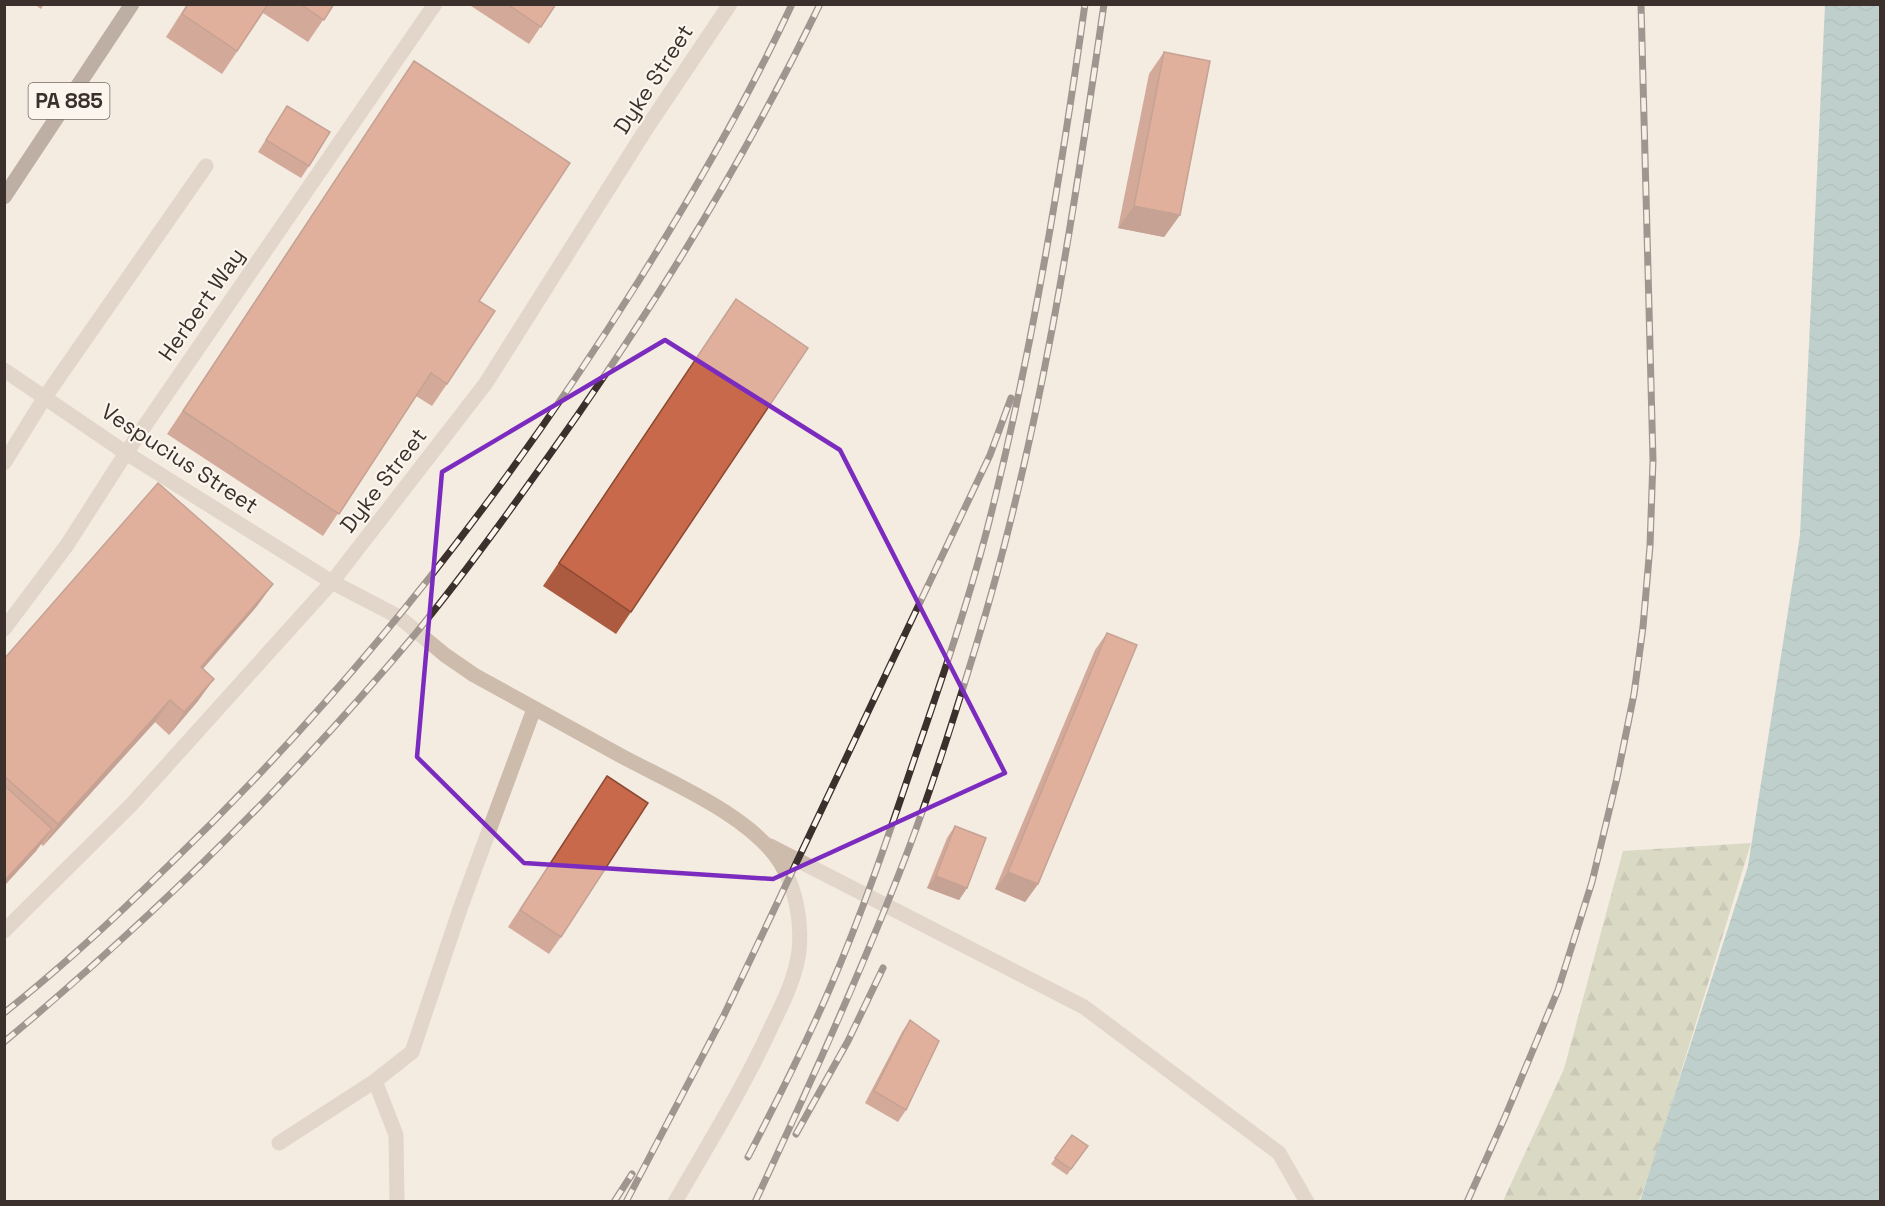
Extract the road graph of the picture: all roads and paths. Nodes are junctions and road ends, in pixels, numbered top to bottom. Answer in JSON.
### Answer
{"nodes":[{"id":1,"x":132,"y":4,"type":"edge"},
{"id":2,"x":435,"y":4,"type":"edge"},
{"id":3,"x":730,"y":4,"type":"edge"},
{"id":4,"x":206,"y":166,"type":"dead end"},
{"id":5,"x":4,"y":197,"type":"edge"},
{"id":6,"x":4,"y":370,"type":"edge"},
{"id":7,"x":45,"y":397,"type":"junction"},
{"id":8,"x":126,"y":453,"type":"junction"},
{"id":9,"x":4,"y":463,"type":"edge"},
{"id":10,"x":332,"y":582,"type":"junction"},
{"id":11,"x":4,"y":629,"type":"edge"},
{"id":12,"x":534,"y":709,"type":"junction"},
{"id":13,"x":765,"y":843,"type":"junction"},
{"id":14,"x":4,"y":931,"type":"edge"},
{"id":15,"x":375,"y":1081,"type":"junction"},
{"id":16,"x":279,"y":1143,"type":"dead end"},
{"id":17,"x":397,"y":1202,"type":"edge"},
{"id":18,"x":675,"y":1202,"type":"edge"},
{"id":19,"x":1307,"y":1202,"type":"edge"}],
"edges":[{"from":1,"to":5,"type":"main road","number":"PA 885"},
{"from":2,"to":8,"type":"street","name":"Herbert Way"},
{"from":3,"to":10,"type":"street","name":"Dyke Street"},
{"from":4,"to":7,"type":"street"},
{"from":6,"to":7,"type":"street","name":"Vespucius Street"},
{"from":7,"to":8,"type":"street","name":"Vespucius Street"},
{"from":7,"to":9,"type":"street"},
{"from":8,"to":10,"type":"street","name":"Vespucius Street"},
{"from":8,"to":11,"type":"street","name":"Herbert Way"},
{"from":10,"to":12,"type":"street","name":"Vespucius Street"},
{"from":10,"to":14,"type":"street","name":"Dyke Street"},
{"from":12,"to":13,"type":"street","name":"Vespucius Street"},
{"from":12,"to":15,"type":"street"},
{"from":13,"to":18,"type":"street"},
{"from":13,"to":19,"type":"street"},
{"from":15,"to":16,"type":"street"},
{"from":15,"to":17,"type":"street"}]}
